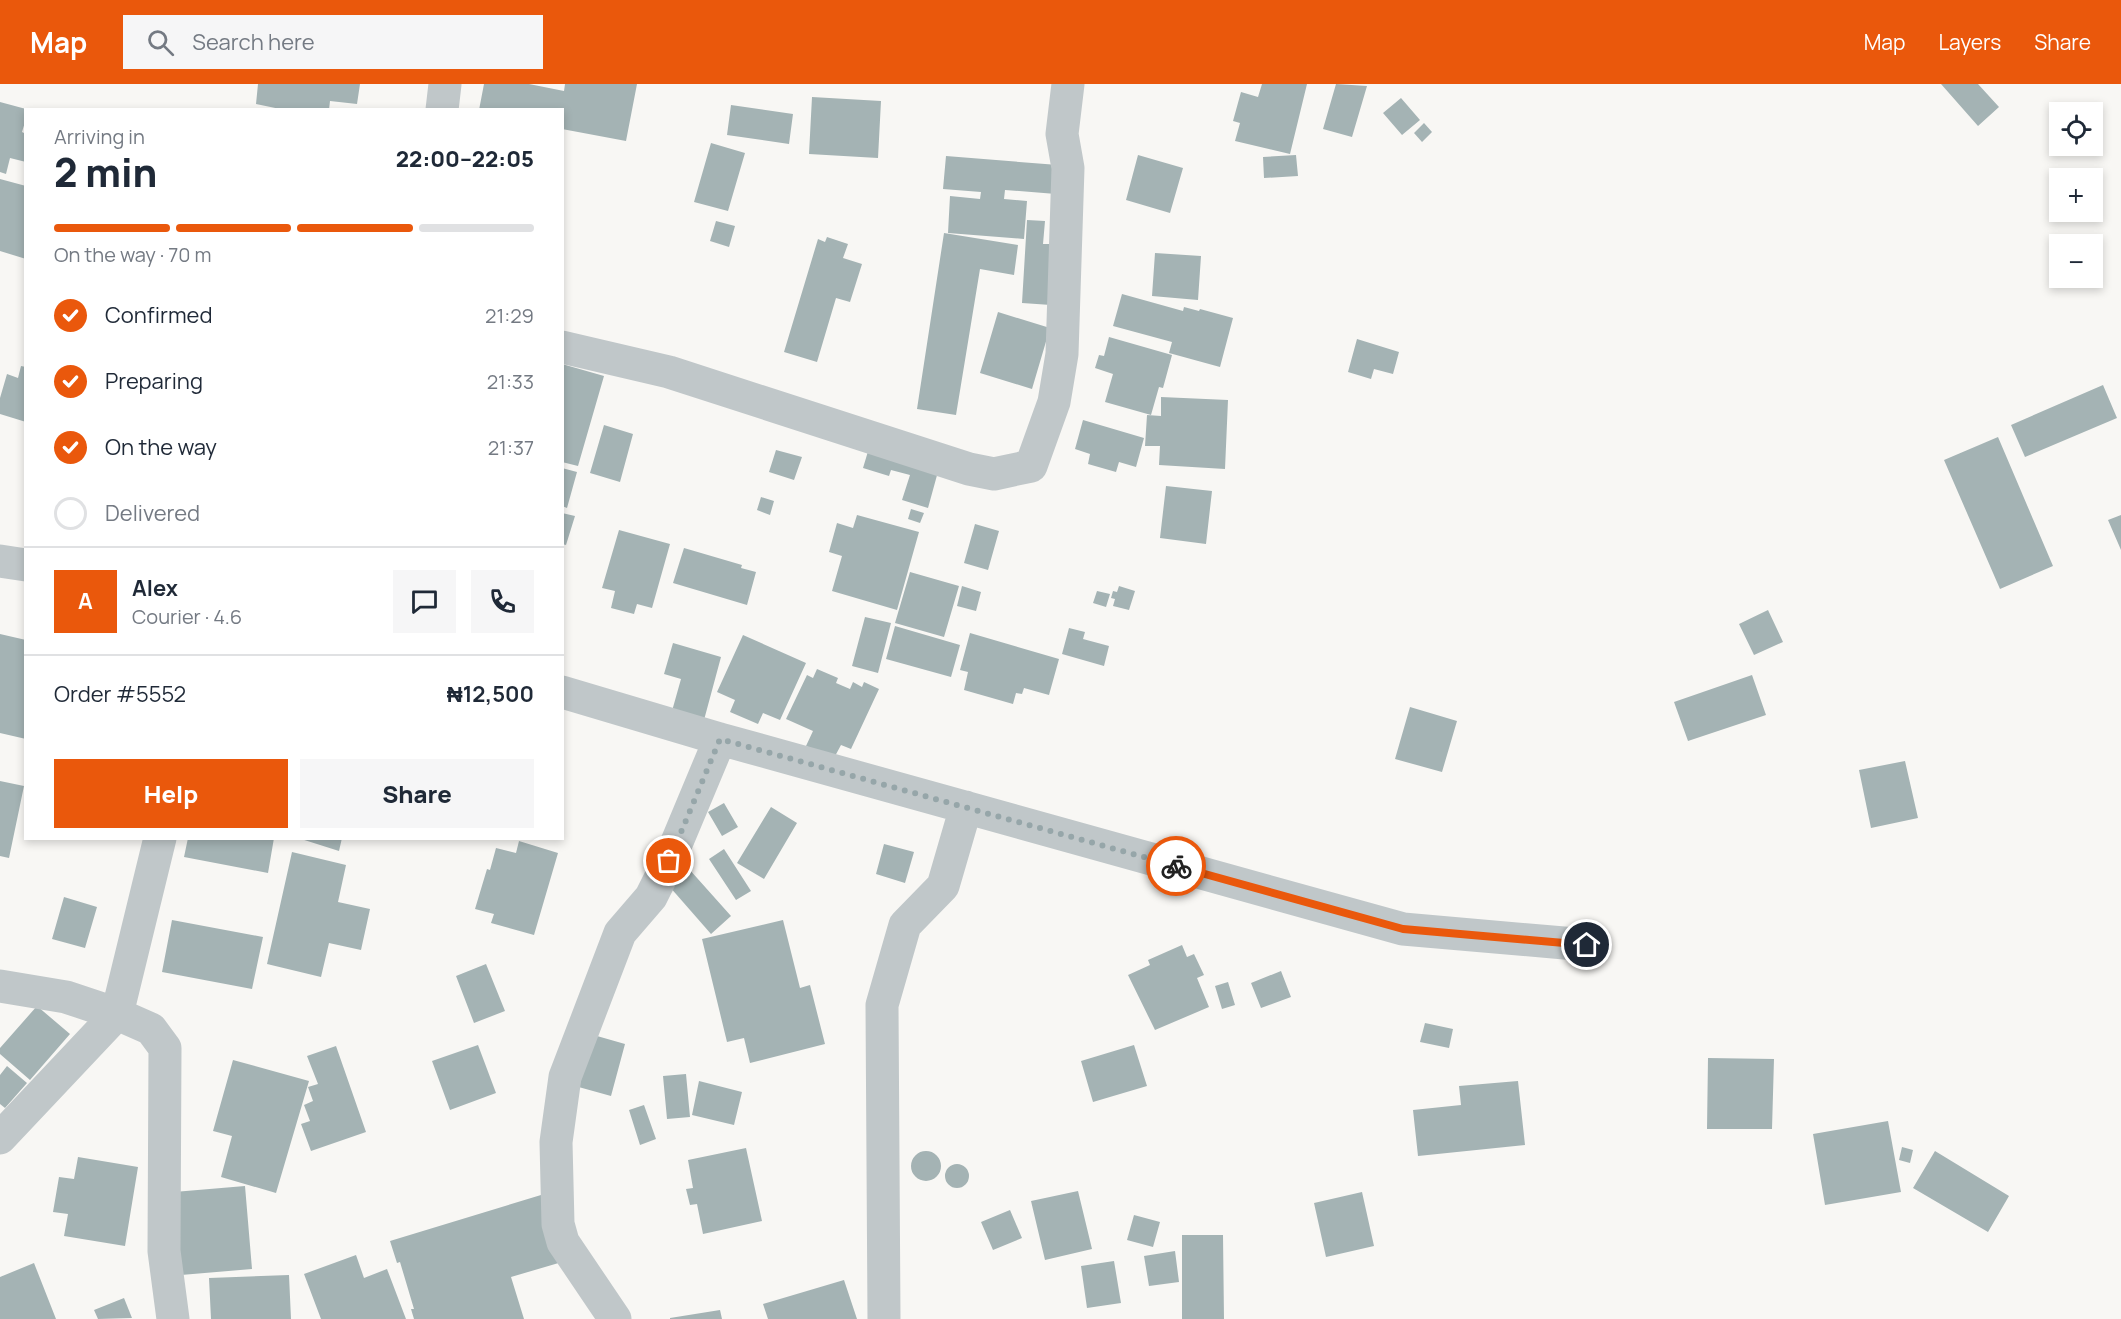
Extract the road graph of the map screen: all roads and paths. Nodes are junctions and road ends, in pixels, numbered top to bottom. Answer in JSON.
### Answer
{"nodes":[{"id":1,"x":445,"y":84,"type":"edge"},
{"id":2,"x":1068,"y":84,"type":"edge"},
{"id":3,"x":441,"y":108,"type":"edge"},
{"id":4,"x":564,"y":347,"type":"edge"},
{"id":5,"x":0,"y":561,"type":"edge"},
{"id":6,"x":24,"y":565,"type":"edge"},
{"id":7,"x":564,"y":693,"type":"edge"},
{"id":8,"x":720,"y":739,"type":"junction"},
{"id":9,"x":966,"y":807,"type":"junction"},
{"id":10,"x":160,"y":840,"type":"edge"},
{"id":11,"x":1587,"y":945,"type":"dead end"},
{"id":12,"x":0,"y":986,"type":"edge"},
{"id":13,"x":117,"y":1014,"type":"junction"},
{"id":14,"x":0,"y":1138,"type":"edge"},
{"id":15,"x":173,"y":1319,"type":"edge"},
{"id":16,"x":615,"y":1319,"type":"edge"},
{"id":17,"x":884,"y":1319,"type":"edge"}],
"edges":[{"from":1,"to":3,"type":"street"},
{"from":2,"to":4,"type":"street"},
{"from":5,"to":6,"type":"street"},
{"from":7,"to":8,"type":"street"},
{"from":8,"to":9,"type":"street"},
{"from":8,"to":16,"type":"street"},
{"from":9,"to":11,"type":"street"},
{"from":9,"to":17,"type":"street"},
{"from":10,"to":13,"type":"street"},
{"from":12,"to":13,"type":"street"},
{"from":13,"to":14,"type":"street"},
{"from":13,"to":15,"type":"street"}]}
